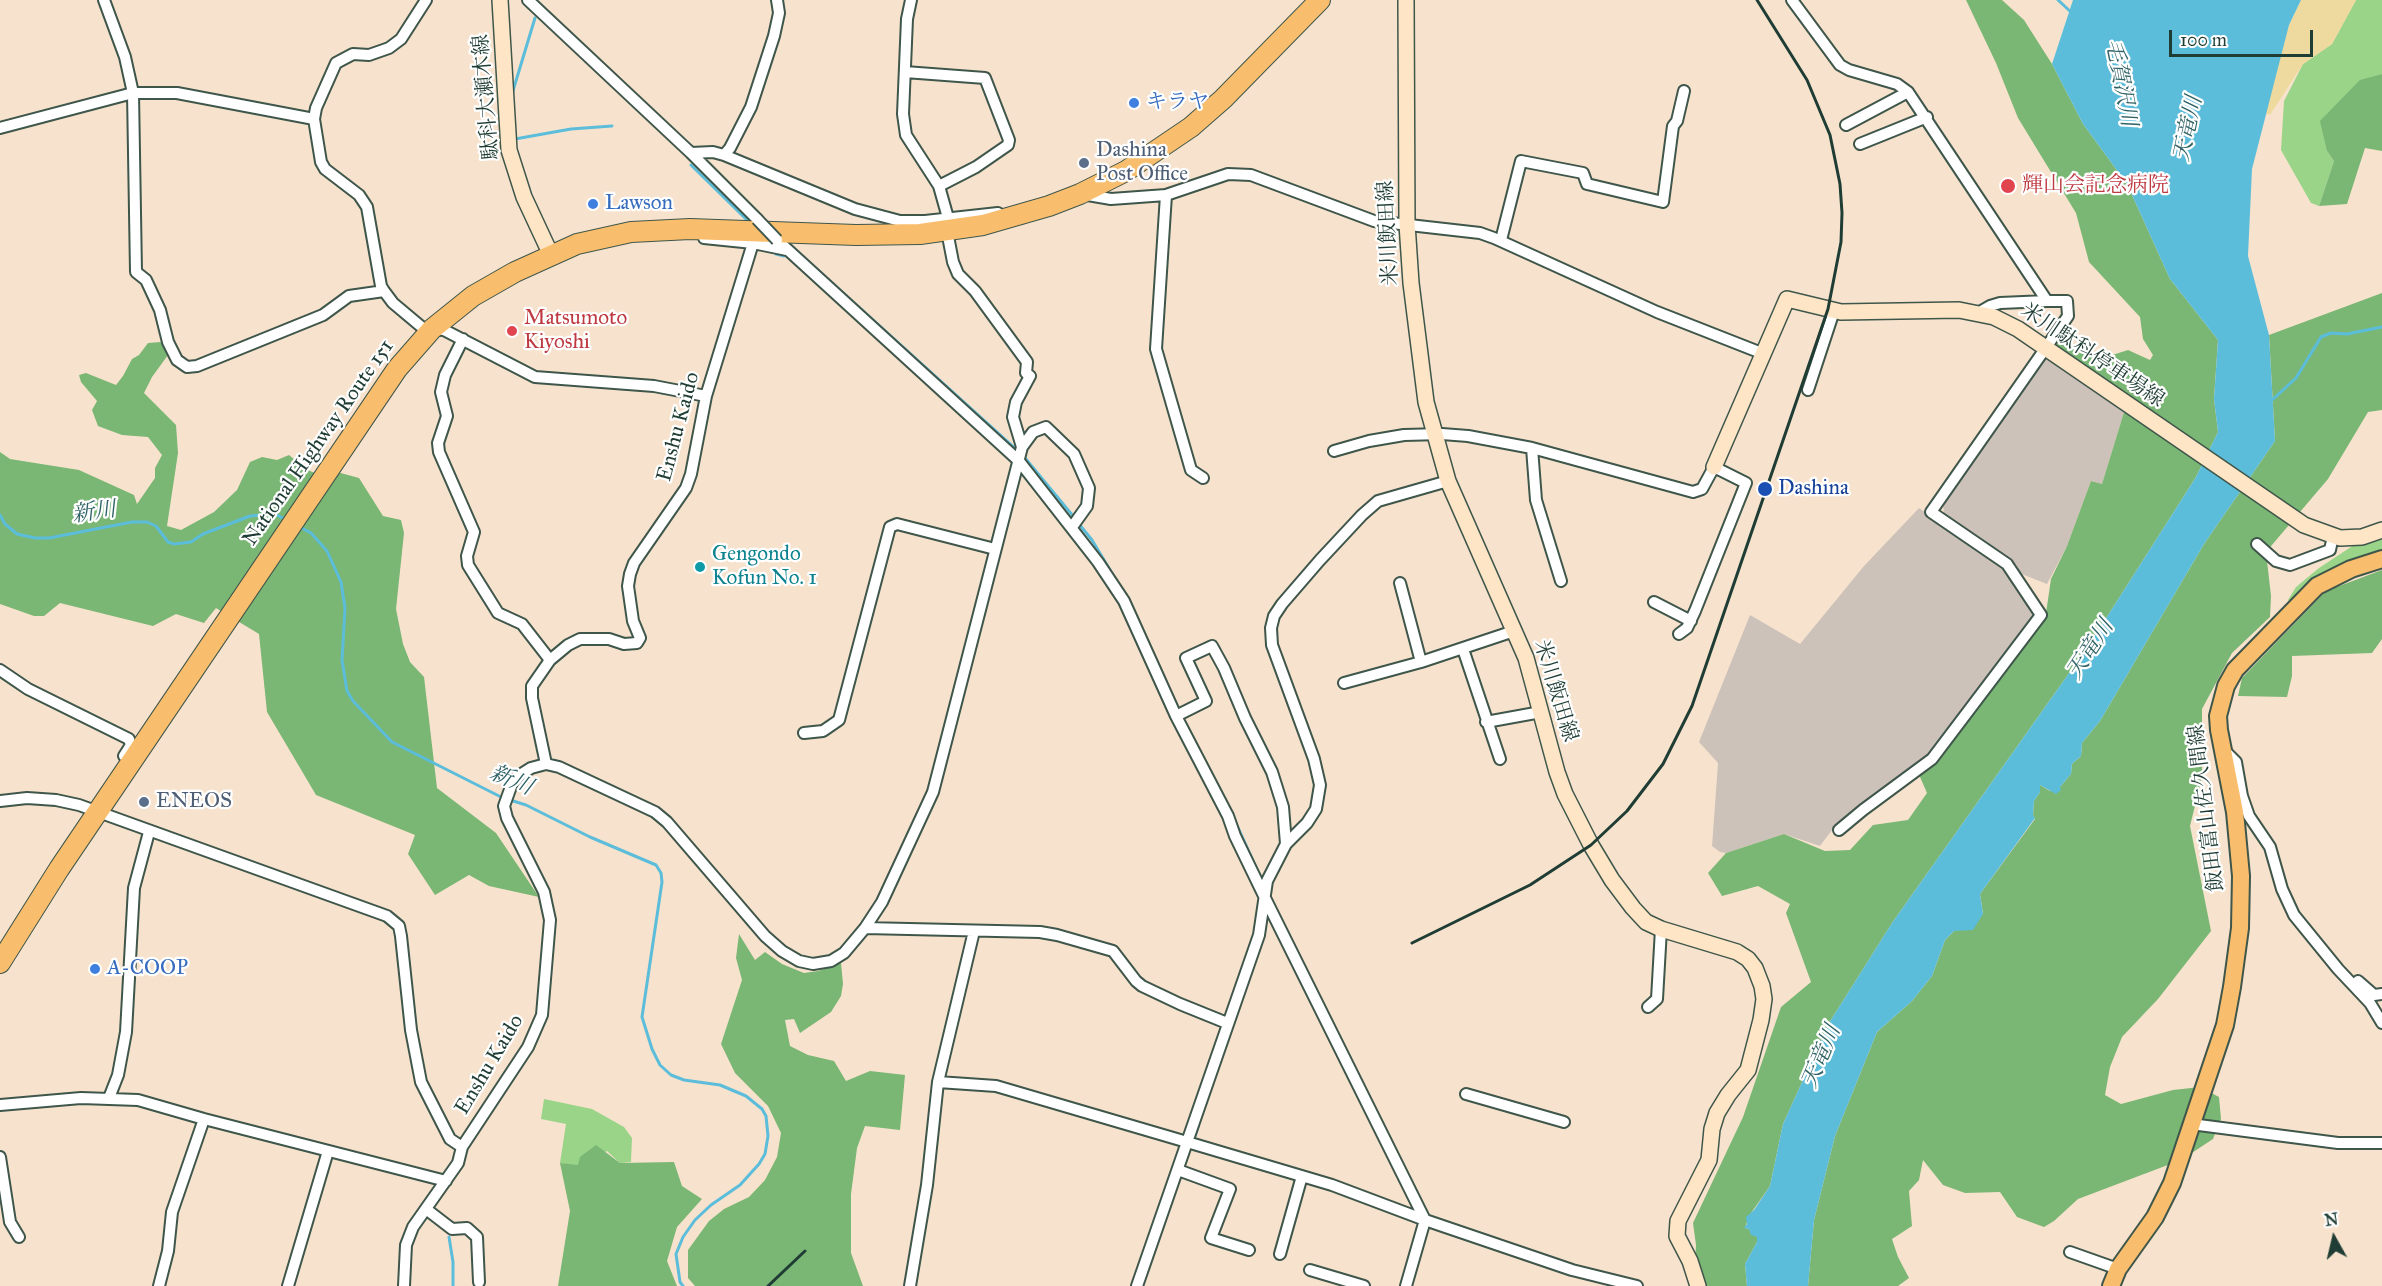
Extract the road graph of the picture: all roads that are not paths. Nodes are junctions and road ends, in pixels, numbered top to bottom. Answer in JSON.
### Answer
{"nodes":[{"id":1,"x":104,"y":0,"type":"edge"},
{"id":2,"x":426,"y":0,"type":"edge"},
{"id":3,"x":500,"y":0,"type":"edge"},
{"id":4,"x":528,"y":0,"type":"edge"},
{"id":5,"x":777,"y":0,"type":"edge"},
{"id":6,"x":911,"y":0,"type":"edge"},
{"id":7,"x":1320,"y":0,"type":"edge"},
{"id":8,"x":1406,"y":0,"type":"edge"},
{"id":9,"x":1792,"y":0,"type":"edge"},
{"id":10,"x":905,"y":72,"type":"junction"},
{"id":11,"x":1684,"y":91,"type":"dead end"},
{"id":12,"x":1908,"y":92,"type":"junction"},
{"id":13,"x":133,"y":93,"type":"junction"},
{"id":14,"x":1927,"y":117,"type":"junction"},
{"id":15,"x":314,"y":119,"type":"junction"},
{"id":16,"x":1846,"y":124,"type":"dead end"},
{"id":17,"x":0,"y":128,"type":"edge"},
{"id":18,"x":1860,"y":144,"type":"dead end"},
{"id":19,"x":691,"y":153,"type":"junction"},
{"id":20,"x":724,"y":155,"type":"junction"},
{"id":21,"x":939,"y":186,"type":"junction"},
{"id":22,"x":1080,"y":194,"type":"junction"},
{"id":23,"x":1166,"y":195,"type":"junction"},
{"id":24,"x":1407,"y":224,"type":"junction"},
{"id":25,"x":949,"y":226,"type":"junction"},
{"id":26,"x":690,"y":228,"type":"junction"},
{"id":27,"x":1501,"y":240,"type":"junction"},
{"id":28,"x":753,"y":243,"type":"junction"},
{"id":29,"x":787,"y":250,"type":"junction"},
{"id":30,"x":551,"y":255,"type":"junction"},
{"id":31,"x":384,"y":291,"type":"junction"},
{"id":32,"x":2047,"y":301,"type":"junction"},
{"id":33,"x":1834,"y":311,"type":"junction"},
{"id":34,"x":1978,"y":313,"type":"junction"},
{"id":35,"x":432,"y":329,"type":"junction"},
{"id":36,"x":464,"y":339,"type":"junction"},
{"id":37,"x":2046,"y":349,"type":"junction"},
{"id":38,"x":1764,"y":354,"type":"junction"},
{"id":39,"x":1808,"y":390,"type":"dead end"},
{"id":40,"x":706,"y":396,"type":"junction"},
{"id":41,"x":1434,"y":434,"type":"junction"},
{"id":42,"x":1022,"y":447,"type":"junction"},
{"id":43,"x":1533,"y":448,"type":"junction"},
{"id":44,"x":1334,"y":451,"type":"dead end"},
{"id":45,"x":1019,"y":461,"type":"junction"},
{"id":46,"x":1714,"y":467,"type":"junction"},
{"id":47,"x":1203,"y":478,"type":"dead end"},
{"id":48,"x":1448,"y":481,"type":"junction"},
{"id":49,"x":1072,"y":527,"type":"junction"},
{"id":50,"x":2382,"y":530,"type":"edge"},
{"id":51,"x":2333,"y":536,"type":"junction"},
{"id":52,"x":2257,"y":544,"type":"dead end"},
{"id":53,"x":995,"y":549,"type":"junction"},
{"id":54,"x":2382,"y":560,"type":"edge"},
{"id":55,"x":1561,"y":581,"type":"dead end"},
{"id":56,"x":1400,"y":583,"type":"dead end"},
{"id":57,"x":1654,"y":602,"type":"dead end"},
{"id":58,"x":1691,"y":621,"type":"junction"},
{"id":59,"x":1514,"y":631,"type":"junction"},
{"id":60,"x":1679,"y":634,"type":"dead end"},
{"id":61,"x":1463,"y":649,"type":"junction"},
{"id":62,"x":550,"y":660,"type":"junction"},
{"id":63,"x":1421,"y":662,"type":"junction"},
{"id":64,"x":0,"y":670,"type":"edge"},
{"id":65,"x":1344,"y":684,"type":"dead end"},
{"id":66,"x":1541,"y":712,"type":"junction"},
{"id":67,"x":1176,"y":716,"type":"junction"},
{"id":68,"x":1486,"y":723,"type":"junction"},
{"id":69,"x":804,"y":733,"type":"dead end"},
{"id":70,"x":2224,"y":750,"type":"junction"},
{"id":71,"x":1500,"y":759,"type":"dead end"},
{"id":72,"x":546,"y":764,"type":"junction"},
{"id":73,"x":117,"y":783,"type":"junction"},
{"id":74,"x":0,"y":801,"type":"edge"},
{"id":75,"x":98,"y":814,"type":"junction"},
{"id":76,"x":1839,"y":830,"type":"dead end"},
{"id":77,"x":149,"y":832,"type":"junction"},
{"id":78,"x":1286,"y":844,"type":"junction"},
{"id":79,"x":1266,"y":900,"type":"junction"},
{"id":80,"x":865,"y":928,"type":"junction"},
{"id":81,"x":1661,"y":929,"type":"junction"},
{"id":82,"x":975,"y":931,"type":"junction"},
{"id":83,"x":0,"y":963,"type":"edge"},
{"id":84,"x":2338,"y":969,"type":"junction"},
{"id":85,"x":2382,"y":994,"type":"edge"},
{"id":86,"x":1648,"y":1007,"type":"dead end"},
{"id":87,"x":1227,"y":1023,"type":"junction"},
{"id":88,"x":2382,"y":1023,"type":"edge"},
{"id":89,"x":938,"y":1082,"type":"junction"},
{"id":90,"x":1466,"y":1094,"type":"dead end"},
{"id":91,"x":109,"y":1098,"type":"junction"},
{"id":92,"x":0,"y":1105,"type":"edge"},
{"id":93,"x":204,"y":1119,"type":"junction"},
{"id":94,"x":1564,"y":1122,"type":"dead end"},
{"id":95,"x":2191,"y":1125,"type":"junction"},
{"id":96,"x":1187,"y":1142,"type":"junction"},
{"id":97,"x":2382,"y":1143,"type":"edge"},
{"id":98,"x":462,"y":1147,"type":"junction"},
{"id":99,"x":328,"y":1151,"type":"junction"},
{"id":100,"x":0,"y":1157,"type":"edge"},
{"id":101,"x":1178,"y":1170,"type":"junction"},
{"id":102,"x":1302,"y":1176,"type":"junction"},
{"id":103,"x":446,"y":1181,"type":"junction"},
{"id":104,"x":426,"y":1209,"type":"junction"},
{"id":105,"x":1425,"y":1220,"type":"junction"},
{"id":106,"x":19,"y":1237,"type":"dead end"},
{"id":107,"x":1249,"y":1250,"type":"dead end"},
{"id":108,"x":2070,"y":1252,"type":"dead end"},
{"id":109,"x":1280,"y":1254,"type":"dead end"},
{"id":110,"x":2118,"y":1269,"type":"junction"},
{"id":111,"x":1310,"y":1270,"type":"dead end"},
{"id":112,"x":479,"y":1282,"type":"dead end"},
{"id":113,"x":159,"y":1286,"type":"edge"},
{"id":114,"x":288,"y":1286,"type":"edge"},
{"id":115,"x":404,"y":1286,"type":"edge"},
{"id":116,"x":910,"y":1286,"type":"edge"},
{"id":117,"x":1138,"y":1286,"type":"edge"},
{"id":118,"x":1364,"y":1286,"type":"edge"},
{"id":119,"x":1406,"y":1286,"type":"edge"},
{"id":120,"x":1633,"y":1286,"type":"edge"},
{"id":121,"x":1698,"y":1286,"type":"edge"},
{"id":122,"x":2111,"y":1286,"type":"edge"}],
"edges":[{"from":1,"to":13,"type":"street"},
{"from":2,"to":15,"type":"street"},
{"from":3,"to":30,"type":"main road","name":"駄科大瀬木線"},
{"from":4,"to":19,"type":"street"},
{"from":5,"to":20,"type":"street"},
{"from":6,"to":10,"type":"street"},
{"from":7,"to":22,"type":"highway","name":"National Highway Route 151"},
{"from":8,"to":24,"type":"main road","name":"米川飯田線"},
{"from":9,"to":12,"type":"street"},
{"from":10,"to":21,"type":"street"},
{"from":10,"to":21,"type":"street"},
{"from":11,"to":27,"type":"street"},
{"from":12,"to":14,"type":"street"},
{"from":12,"to":16,"type":"street"},
{"from":13,"to":15,"type":"street"},
{"from":13,"to":17,"type":"street"},
{"from":13,"to":31,"type":"street"},
{"from":14,"to":18,"type":"street"},
{"from":14,"to":32,"type":"street"},
{"from":15,"to":31,"type":"street"},
{"from":19,"to":20,"type":"street"},
{"from":19,"to":29,"type":"street","bridge":true},
{"from":20,"to":25,"type":"street"},
{"from":21,"to":25,"type":"street"},
{"from":22,"to":23,"type":"street"},
{"from":22,"to":25,"type":"highway","name":"National Highway Route 151"},
{"from":23,"to":24,"type":"street"},
{"from":23,"to":47,"type":"street"},
{"from":24,"to":27,"type":"street"},
{"from":24,"to":41,"type":"main road","name":"米川飯田線"},
{"from":25,"to":26,"type":"highway","name":"National Highway Route 151"},
{"from":25,"to":42,"type":"street"},
{"from":26,"to":28,"type":"street"},
{"from":26,"to":30,"type":"highway","name":"National Highway Route 151"},
{"from":27,"to":38,"type":"street"},
{"from":28,"to":29,"type":"street"},
{"from":28,"to":40,"type":"street","name":"Enshu Kaido"},
{"from":29,"to":45,"type":"street"},
{"from":30,"to":35,"type":"highway","name":"National Highway Route 151"},
{"from":31,"to":35,"type":"street"},
{"from":32,"to":34,"type":"street"},
{"from":32,"to":37,"type":"street"},
{"from":33,"to":34,"type":"main road","name":"米川駄科停車場線"},
{"from":33,"to":38,"type":"main road","name":"米川駄科停車場線"},
{"from":33,"to":39,"type":"street"},
{"from":34,"to":37,"type":"main road","name":"米川駄科停車場線"},
{"from":35,"to":36,"type":"street"},
{"from":35,"to":73,"type":"highway","name":"National Highway Route 151"},
{"from":36,"to":40,"type":"street"},
{"from":36,"to":62,"type":"street"},
{"from":37,"to":51,"type":"main road","name":"米川駄科停車場線"},
{"from":37,"to":76,"type":"street"},
{"from":38,"to":46,"type":"main road","name":"米川駄科停車場線"},
{"from":40,"to":62,"type":"street","name":"Enshu Kaido"},
{"from":41,"to":43,"type":"street"},
{"from":41,"to":44,"type":"street"},
{"from":41,"to":48,"type":"main road","name":"米川飯田線"},
{"from":42,"to":45,"type":"street"},
{"from":42,"to":49,"type":"street"},
{"from":43,"to":46,"type":"street"},
{"from":43,"to":55,"type":"street"},
{"from":45,"to":49,"type":"street"},
{"from":45,"to":53,"type":"street"},
{"from":46,"to":58,"type":"street"},
{"from":48,"to":59,"type":"main road","name":"米川飯田線"},
{"from":48,"to":78,"type":"street"},
{"from":49,"to":67,"type":"street"},
{"from":50,"to":51,"type":"main road","name":"米川駄科停車場線"},
{"from":51,"to":52,"type":"street"},
{"from":53,"to":69,"type":"street"},
{"from":53,"to":80,"type":"street"},
{"from":54,"to":70,"type":"main road","name":"飯田富山佐久間線"},
{"from":56,"to":63,"type":"street"},
{"from":57,"to":58,"type":"street"},
{"from":58,"to":60,"type":"street"},
{"from":59,"to":61,"type":"street"},
{"from":59,"to":66,"type":"main road","name":"米川飯田線"},
{"from":61,"to":63,"type":"street"},
{"from":61,"to":68,"type":"street"},
{"from":62,"to":72,"type":"street","name":"Enshu Kaido"},
{"from":63,"to":65,"type":"street"},
{"from":64,"to":73,"type":"street"},
{"from":66,"to":68,"type":"street"},
{"from":66,"to":81,"type":"main road","name":"米川飯田線"},
{"from":67,"to":78,"type":"street"},
{"from":67,"to":79,"type":"street"},
{"from":68,"to":71,"type":"street"},
{"from":70,"to":84,"type":"street"},
{"from":70,"to":95,"type":"main road","name":"飯田富山佐久間線"},
{"from":72,"to":80,"type":"street"},
{"from":72,"to":98,"type":"street","name":"Enshu Kaido"},
{"from":73,"to":75,"type":"highway","name":"National Highway Route 151"},
{"from":74,"to":75,"type":"street"},
{"from":75,"to":77,"type":"street"},
{"from":75,"to":83,"type":"highway","name":"National Highway Route 151"},
{"from":77,"to":91,"type":"street"},
{"from":77,"to":98,"type":"street"},
{"from":78,"to":79,"type":"street"},
{"from":79,"to":87,"type":"street"},
{"from":79,"to":105,"type":"street"},
{"from":80,"to":82,"type":"street"},
{"from":81,"to":86,"type":"street"},
{"from":81,"to":121,"type":"main road","name":"米川飯田線"},
{"from":82,"to":87,"type":"street"},
{"from":82,"to":89,"type":"street"},
{"from":84,"to":85,"type":"street"},
{"from":84,"to":88,"type":"street"},
{"from":87,"to":96,"type":"street"},
{"from":89,"to":96,"type":"street"},
{"from":89,"to":116,"type":"street"},
{"from":90,"to":94,"type":"street"},
{"from":91,"to":92,"type":"street"},
{"from":91,"to":93,"type":"street"},
{"from":93,"to":99,"type":"street"},
{"from":93,"to":113,"type":"street"},
{"from":95,"to":97,"type":"street"},
{"from":95,"to":110,"type":"main road","name":"飯田富山佐久間線"},
{"from":96,"to":101,"type":"street"},
{"from":96,"to":102,"type":"street"},
{"from":98,"to":103,"type":"street","name":"Enshu Kaido"},
{"from":99,"to":103,"type":"street"},
{"from":99,"to":114,"type":"street"},
{"from":100,"to":106,"type":"street"},
{"from":101,"to":107,"type":"street"},
{"from":101,"to":117,"type":"street"},
{"from":102,"to":105,"type":"street"},
{"from":102,"to":109,"type":"street"},
{"from":103,"to":104,"type":"street","name":"Enshu Kaido"},
{"from":104,"to":112,"type":"street"},
{"from":104,"to":115,"type":"street","name":"Enshu Kaido"},
{"from":105,"to":119,"type":"street"},
{"from":105,"to":120,"type":"street"},
{"from":108,"to":110,"type":"street"},
{"from":110,"to":122,"type":"main road","name":"飯田富山佐久間線"},
{"from":111,"to":118,"type":"street"}]}
